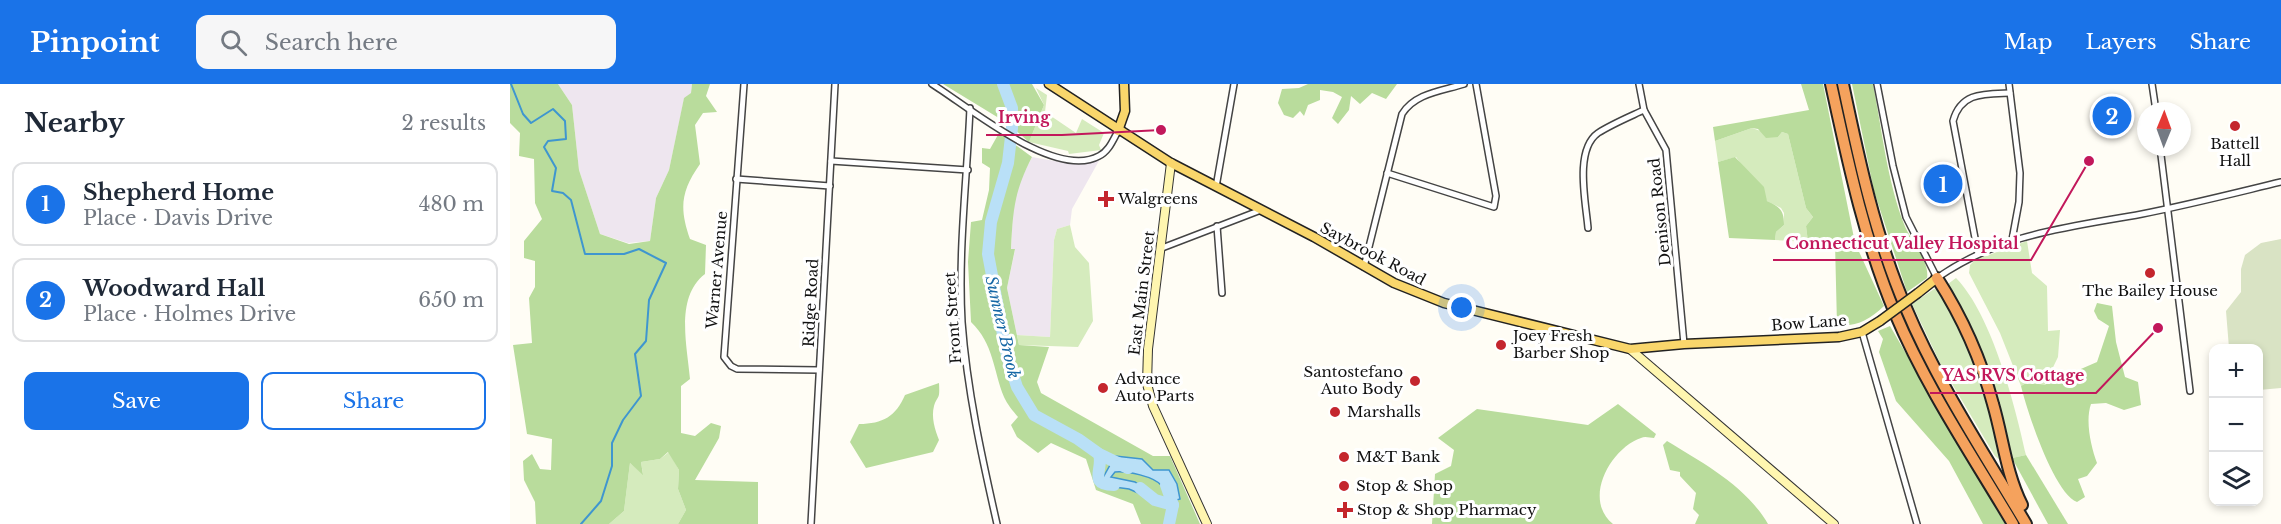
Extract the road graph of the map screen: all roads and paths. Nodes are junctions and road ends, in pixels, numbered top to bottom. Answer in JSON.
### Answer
{"nodes":[{"id":1,"x":744,"y":84,"type":"edge"},
{"id":2,"x":835,"y":84,"type":"edge"},
{"id":3,"x":932,"y":84,"type":"edge"},
{"id":4,"x":1049,"y":84,"type":"edge"},
{"id":5,"x":1124,"y":84,"type":"edge"},
{"id":6,"x":1234,"y":84,"type":"edge"},
{"id":7,"x":1464,"y":84,"type":"edge"},
{"id":8,"x":1476,"y":84,"type":"edge"},
{"id":9,"x":1638,"y":84,"type":"edge"},
{"id":10,"x":1831,"y":84,"type":"edge"},
{"id":11,"x":1843,"y":84,"type":"edge"},
{"id":12,"x":1877,"y":84,"type":"edge"},
{"id":13,"x":2009,"y":84,"type":"edge"},
{"id":14,"x":2152,"y":84,"type":"edge"},
{"id":15,"x":2010,"y":93,"type":"junction"},
{"id":16,"x":2155,"y":102,"type":"edge"},
{"id":17,"x":970,"y":108,"type":"junction"},
{"id":18,"x":1644,"y":110,"type":"junction"},
{"id":19,"x":1118,"y":130,"type":"junction"},
{"id":20,"x":2161,"y":156,"type":"edge"},
{"id":21,"x":831,"y":161,"type":"junction"},
{"id":22,"x":1171,"y":163,"type":"junction"},
{"id":23,"x":968,"y":170,"type":"junction"},
{"id":24,"x":1387,"y":173,"type":"junction"},
{"id":25,"x":736,"y":179,"type":"junction"},
{"id":26,"x":2281,"y":182,"type":"edge"},
{"id":27,"x":830,"y":186,"type":"junction"},
{"id":28,"x":1216,"y":187,"type":"junction"},
{"id":29,"x":2168,"y":208,"type":"junction"},
{"id":30,"x":1261,"y":210,"type":"junction"},
{"id":31,"x":1217,"y":226,"type":"junction"},
{"id":32,"x":1588,"y":228,"type":"dead end"},
{"id":33,"x":2012,"y":240,"type":"junction"},
{"id":34,"x":1162,"y":248,"type":"junction"},
{"id":35,"x":1978,"y":254,"type":"junction"},
{"id":36,"x":1364,"y":267,"type":"junction"},
{"id":37,"x":1937,"y":278,"type":"junction"},
{"id":38,"x":1222,"y":293,"type":"dead end"},
{"id":39,"x":1863,"y":332,"type":"junction"},
{"id":40,"x":1684,"y":344,"type":"junction"},
{"id":41,"x":1630,"y":349,"type":"junction"},
{"id":42,"x":819,"y":370,"type":"junction"},
{"id":43,"x":2190,"y":391,"type":"dead end"},
{"id":44,"x":811,"y":524,"type":"edge"},
{"id":45,"x":997,"y":524,"type":"edge"},
{"id":46,"x":1207,"y":524,"type":"edge"},
{"id":47,"x":1833,"y":524,"type":"edge"},
{"id":48,"x":1917,"y":524,"type":"edge"},
{"id":49,"x":2013,"y":524,"type":"edge"},
{"id":50,"x":2026,"y":524,"type":"edge"},
{"id":51,"x":2032,"y":524,"type":"edge"}],
"edges":[{"from":1,"to":25,"type":"street","name":"Warner Avenue"},
{"from":2,"to":21,"type":"street","name":"Ridge Road"},
{"from":3,"to":17,"type":"street"},
{"from":4,"to":19,"type":"main road"},
{"from":5,"to":19,"type":"main road"},
{"from":6,"to":28,"type":"street"},
{"from":7,"to":24,"type":"street"},
{"from":8,"to":24,"type":"street"},
{"from":9,"to":18,"type":"street","name":"Denison Road"},
{"from":10,"to":49,"type":"highway"},
{"from":11,"to":50,"type":"highway"},
{"from":12,"to":37,"type":"street"},
{"from":13,"to":15,"type":"street"},
{"from":14,"to":16,"type":"street"},
{"from":15,"to":33,"type":"street"},
{"from":15,"to":35,"type":"street"},
{"from":17,"to":19,"type":"street"},
{"from":17,"to":23,"type":"street","name":"Front Street"},
{"from":18,"to":32,"type":"street"},
{"from":18,"to":40,"type":"street","name":"Denison Road"},
{"from":19,"to":22,"type":"main road"},
{"from":20,"to":29,"type":"street"},
{"from":21,"to":23,"type":"street"},
{"from":21,"to":27,"type":"street","name":"Ridge Road"},
{"from":22,"to":28,"type":"main road","name":"Saybrook Road"},
{"from":22,"to":34,"type":"main road","name":"East Main Street"},
{"from":23,"to":45,"type":"street","name":"Front Street"},
{"from":24,"to":36,"type":"street"},
{"from":25,"to":27,"type":"street"},
{"from":25,"to":42,"type":"street","name":"Warner Avenue"},
{"from":26,"to":29,"type":"street","name":"Bow Lane"},
{"from":27,"to":42,"type":"street","name":"Ridge Road"},
{"from":28,"to":30,"type":"main road","name":"Saybrook Road"},
{"from":29,"to":33,"type":"street","name":"Bow Lane"},
{"from":29,"to":43,"type":"street"},
{"from":30,"to":31,"type":"street"},
{"from":30,"to":36,"type":"main road","name":"Saybrook Road"},
{"from":31,"to":34,"type":"street"},
{"from":31,"to":38,"type":"street"},
{"from":33,"to":35,"type":"street","name":"Bow Lane"},
{"from":34,"to":46,"type":"main road","name":"East Main Street"},
{"from":35,"to":37,"type":"street","name":"Bow Lane"},
{"from":36,"to":41,"type":"main road","name":"Saybrook Road"},
{"from":37,"to":39,"type":"main road","name":"Bow Lane","bridge":true},
{"from":37,"to":51,"type":"highway"},
{"from":39,"to":40,"type":"main road","name":"Bow Lane"},
{"from":39,"to":48,"type":"street"},
{"from":40,"to":41,"type":"main road","name":"Bow Lane"},
{"from":41,"to":47,"type":"main road","name":"Saybrook Road"},
{"from":42,"to":44,"type":"street","name":"Ridge Road"}]}
